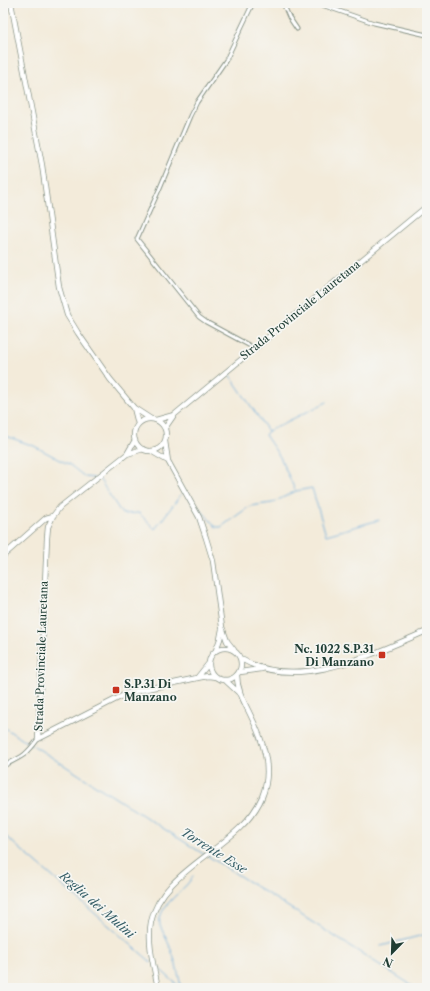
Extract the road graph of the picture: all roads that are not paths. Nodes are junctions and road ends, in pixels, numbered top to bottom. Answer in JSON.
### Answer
{"nodes":[{"id":1,"x":11,"y":3,"type":"edge"},
{"id":2,"x":254,"y":3,"type":"edge"},
{"id":3,"x":283,"y":3,"type":"edge"},
{"id":4,"x":312,"y":3,"type":"edge"},
{"id":5,"x":297,"y":29,"type":"dead end"},
{"id":6,"x":427,"y":35,"type":"edge"},
{"id":7,"x":427,"y":206,"type":"edge"},
{"id":8,"x":254,"y":348,"type":"junction"},
{"id":9,"x":134,"y":408,"type":"junction"},
{"id":10,"x":174,"y":415,"type":"junction"},
{"id":11,"x":151,"y":418,"type":"junction"},
{"id":12,"x":156,"y":420,"type":"junction"},
{"id":13,"x":138,"y":424,"type":"junction"},
{"id":14,"x":165,"y":428,"type":"junction"},
{"id":15,"x":135,"y":440,"type":"junction"},
{"id":16,"x":165,"y":441,"type":"junction"},
{"id":17,"x":144,"y":449,"type":"junction"},
{"id":18,"x":151,"y":451,"type":"junction"},
{"id":19,"x":127,"y":454,"type":"junction"},
{"id":20,"x":168,"y":461,"type":"junction"},
{"id":21,"x":53,"y":516,"type":"junction"},
{"id":22,"x":38,"y":525,"type":"junction"},
{"id":23,"x":48,"y":527,"type":"junction"},
{"id":24,"x":3,"y":556,"type":"edge"},
{"id":25,"x":222,"y":627,"type":"junction"},
{"id":26,"x":427,"y":631,"type":"edge"},
{"id":27,"x":234,"y":650,"type":"junction"},
{"id":28,"x":216,"y":651,"type":"junction"},
{"id":29,"x":240,"y":659,"type":"junction"},
{"id":30,"x":209,"y":663,"type":"junction"},
{"id":31,"x":266,"y":669,"type":"junction"},
{"id":32,"x":238,"y":673,"type":"junction"},
{"id":33,"x":216,"y":677,"type":"junction"},
{"id":34,"x":197,"y":678,"type":"junction"},
{"id":35,"x":225,"y":680,"type":"junction"},
{"id":36,"x":240,"y":695,"type":"junction"},
{"id":37,"x":37,"y":741,"type":"junction"},
{"id":38,"x":3,"y":766,"type":"edge"},
{"id":39,"x":158,"y":988,"type":"edge"}],
"edges":[{"from":1,"to":9,"type":"main road"},
{"from":2,"to":8,"type":"street"},
{"from":3,"to":5,"type":"street"},
{"from":4,"to":6,"type":"street"},
{"from":7,"to":8,"type":"main road","name":"Strada Provinciale Lauretana"},
{"from":8,"to":10,"type":"main road","name":"Strada Provinciale Lauretana"},
{"from":9,"to":11,"type":"main road"},
{"from":9,"to":13,"type":"main road"},
{"from":10,"to":12,"type":"main road","name":"Strada Provinciale Lauretana"},
{"from":10,"to":14,"type":"main road","name":"Strada Provinciale Lauretana"},
{"from":11,"to":12,"type":"main road"},
{"from":11,"to":13,"type":"main road"},
{"from":12,"to":14,"type":"main road"},
{"from":13,"to":15,"type":"main road","name":"Strada Provinciale Lauretana"},
{"from":14,"to":16,"type":"main road"},
{"from":15,"to":17,"type":"main road"},
{"from":15,"to":19,"type":"main road","name":"Strada Provinciale Lauretana"},
{"from":16,"to":18,"type":"main road"},
{"from":16,"to":20,"type":"main road"},
{"from":17,"to":18,"type":"main road"},
{"from":17,"to":19,"type":"main road","name":"Strada Provinciale Lauretana"},
{"from":18,"to":20,"type":"main road"},
{"from":19,"to":21,"type":"main road","name":"Strada Provinciale Lauretana"},
{"from":20,"to":25,"type":"main road"},
{"from":21,"to":22,"type":"main road","name":"Strada Provinciale Lauretana"},
{"from":21,"to":23,"type":"main road","name":"Strada Provinciale Lauretana"},
{"from":22,"to":23,"type":"main road"},
{"from":22,"to":24,"type":"main road","name":"Strada Provinciale Lauretana"},
{"from":23,"to":37,"type":"main road","name":"Strada Provinciale Lauretana"},
{"from":25,"to":27,"type":"main road"},
{"from":25,"to":28,"type":"main road"},
{"from":26,"to":31,"type":"main road"},
{"from":27,"to":28,"type":"main road"},
{"from":27,"to":29,"type":"main road"},
{"from":28,"to":30,"type":"main road"},
{"from":29,"to":31,"type":"main road"},
{"from":29,"to":32,"type":"main road"},
{"from":30,"to":33,"type":"main road"},
{"from":30,"to":34,"type":"main road"},
{"from":31,"to":32,"type":"main road"},
{"from":32,"to":35,"type":"main road"},
{"from":32,"to":36,"type":"main road"},
{"from":33,"to":34,"type":"main road"},
{"from":33,"to":35,"type":"main road"},
{"from":34,"to":37,"type":"main road"},
{"from":35,"to":36,"type":"main road"},
{"from":36,"to":39,"type":"main road"},
{"from":37,"to":38,"type":"street","name":"Strada Provinciale Lauretana"}]}
